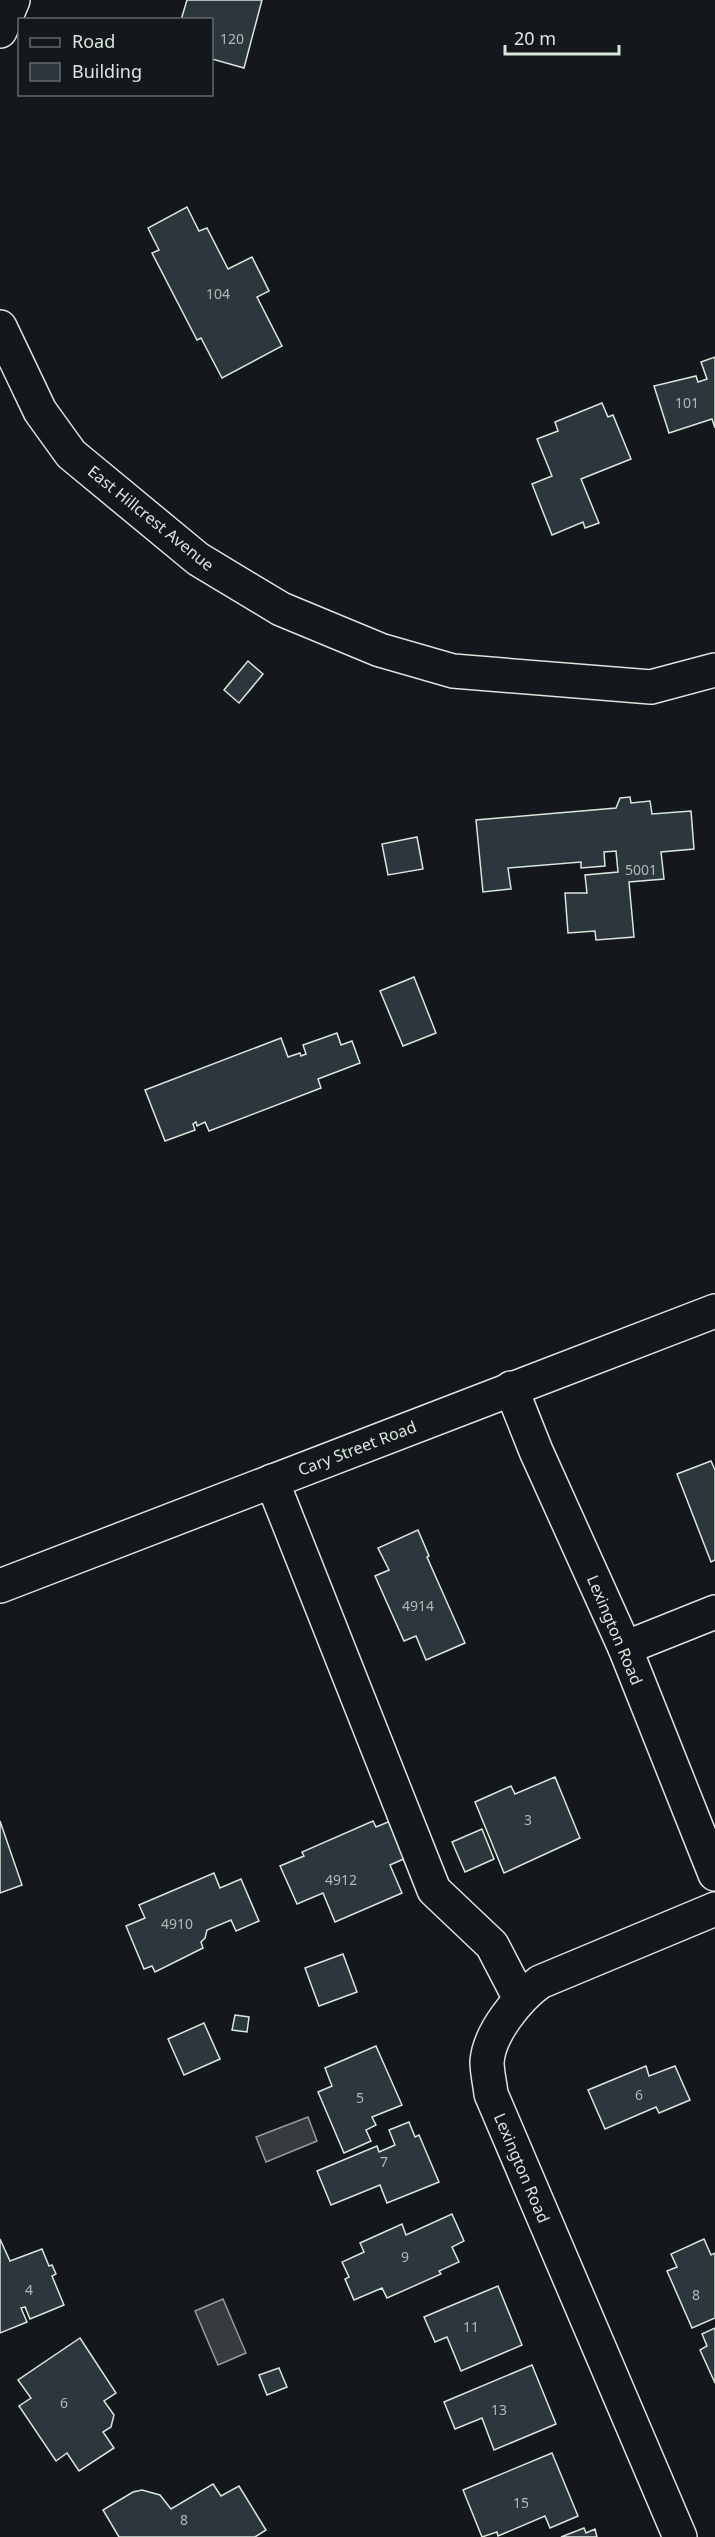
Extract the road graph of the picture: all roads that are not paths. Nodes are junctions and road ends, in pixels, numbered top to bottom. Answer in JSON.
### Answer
{"nodes":[{"id":1,"x":13,"y":0,"type":"edge"},
{"id":2,"x":0,"y":31,"type":"edge"},
{"id":3,"x":0,"y":327,"type":"edge"},
{"id":4,"x":715,"y":670,"type":"edge"},
{"id":5,"x":715,"y":1311,"type":"edge"},
{"id":6,"x":511,"y":1388,"type":"junction"},
{"id":7,"x":272,"y":1481,"type":"junction"},
{"id":8,"x":0,"y":1586,"type":"edge"},
{"id":9,"x":715,"y":1612,"type":"edge"},
{"id":10,"x":624,"y":1648,"type":"junction"},
{"id":11,"x":715,"y":1874,"type":"edge"},
{"id":12,"x":715,"y":1909,"type":"edge"},
{"id":13,"x":519,"y":1997,"type":"junction"},
{"id":14,"x":680,"y":2537,"type":"edge"}],
"edges":[{"from":1,"to":2,"type":"street"},
{"from":3,"to":4,"type":"street","name":"East Hillcrest Avenue"},
{"from":5,"to":6,"type":"street","name":"Cary Street Road"},
{"from":6,"to":7,"type":"street","name":"Cary Street Road"},
{"from":6,"to":10,"type":"street","name":"Lexington Road"},
{"from":7,"to":8,"type":"street","name":"Cary Street Road"},
{"from":7,"to":13,"type":"street"},
{"from":9,"to":10,"type":"street"},
{"from":10,"to":11,"type":"street","name":"Lexington Road"},
{"from":12,"to":13,"type":"street","name":"Lexington Road"},
{"from":13,"to":14,"type":"street","name":"Lexington Road"}]}
